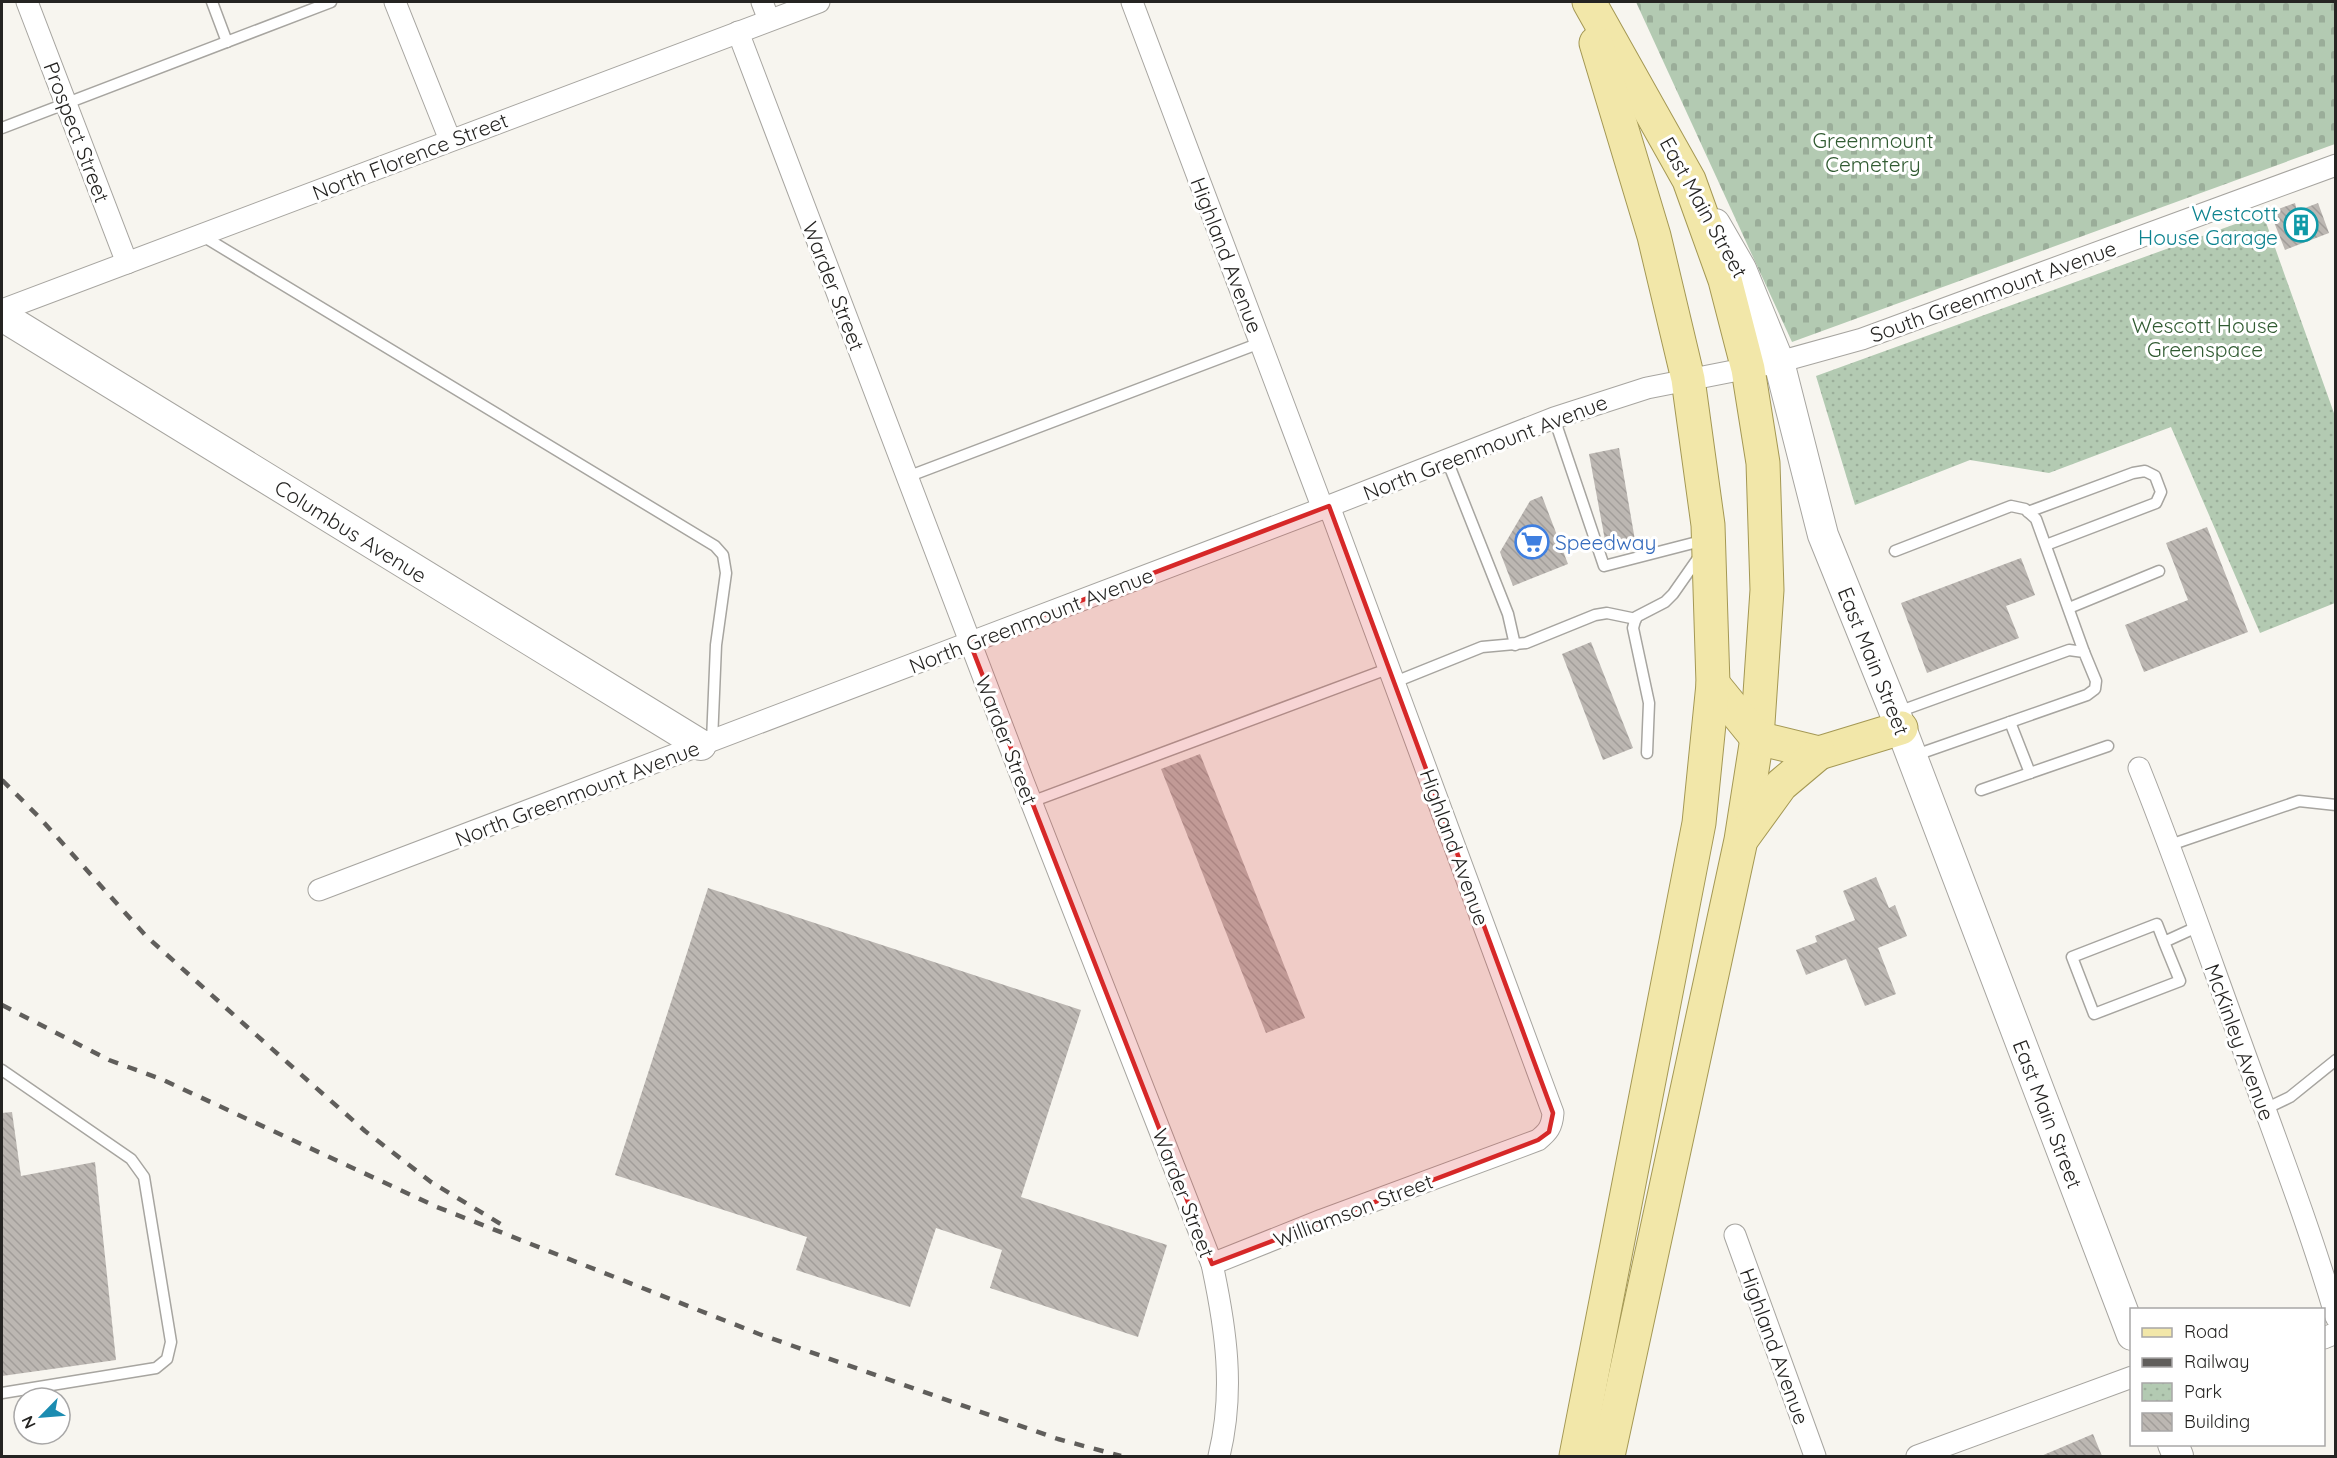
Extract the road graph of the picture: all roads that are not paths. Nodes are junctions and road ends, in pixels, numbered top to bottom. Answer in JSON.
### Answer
{"nodes":[{"id":1,"x":27,"y":2,"type":"edge"},
{"id":2,"x":212,"y":2,"type":"edge"},
{"id":3,"x":331,"y":2,"type":"edge"},
{"id":4,"x":395,"y":2,"type":"edge"},
{"id":5,"x":819,"y":2,"type":"edge"},
{"id":6,"x":1132,"y":2,"type":"edge"},
{"id":7,"x":1584,"y":2,"type":"edge"},
{"id":8,"x":1588,"y":2,"type":"edge"},
{"id":9,"x":766,"y":11,"type":"edge"},
{"id":10,"x":738,"y":32,"type":"junction"},
{"id":11,"x":227,"y":42,"type":"junction"},
{"id":12,"x":66,"y":102,"type":"junction"},
{"id":13,"x":2,"y":128,"type":"edge"},
{"id":14,"x":450,"y":140,"type":"junction"},
{"id":15,"x":2336,"y":165,"type":"edge"},
{"id":16,"x":200,"y":235,"type":"junction"},
{"id":17,"x":127,"y":263,"type":"junction"},
{"id":18,"x":2,"y":310,"type":"edge"},
{"id":19,"x":2,"y":316,"type":"edge"},
{"id":20,"x":1260,"y":343,"type":"junction"},
{"id":21,"x":1764,"y":365,"type":"junction"},
{"id":22,"x":1688,"y":379,"type":"junction"},
{"id":23,"x":1554,"y":418,"type":"junction"},
{"id":24,"x":1447,"y":460,"type":"junction"},
{"id":25,"x":907,"y":477,"type":"junction"},
{"id":26,"x":1326,"y":507,"type":"junction"},
{"id":27,"x":2028,"y":512,"type":"junction"},
{"id":28,"x":1708,"y":542,"type":"junction"},
{"id":29,"x":2046,"y":545,"type":"junction"},
{"id":30,"x":1895,"y":551,"type":"dead end"},
{"id":31,"x":2159,"y":571,"type":"dead end"},
{"id":32,"x":2068,"y":608,"type":"junction"},
{"id":33,"x":1636,"y":619,"type":"junction"},
{"id":34,"x":970,"y":643,"type":"junction"},
{"id":35,"x":1515,"y":645,"type":"junction"},
{"id":36,"x":2084,"y":652,"type":"junction"},
{"id":37,"x":1393,"y":675,"type":"junction"},
{"id":38,"x":1713,"y":684,"type":"junction"},
{"id":39,"x":2010,"y":722,"type":"junction"},
{"id":40,"x":1903,"y":733,"type":"junction"},
{"id":41,"x":1757,"y":738,"type":"junction"},
{"id":42,"x":706,"y":743,"type":"junction"},
{"id":43,"x":2108,"y":746,"type":"dead end"},
{"id":44,"x":1647,"y":753,"type":"dead end"},
{"id":45,"x":1820,"y":753,"type":"junction"},
{"id":46,"x":2139,"y":768,"type":"dead end"},
{"id":47,"x":2030,"y":773,"type":"junction"},
{"id":48,"x":1981,"y":790,"type":"dead end"},
{"id":49,"x":1031,"y":802,"type":"junction"},
{"id":50,"x":2336,"y":805,"type":"edge"},
{"id":51,"x":1742,"y":840,"type":"junction"},
{"id":52,"x":2170,"y":845,"type":"junction"},
{"id":53,"x":319,"y":890,"type":"dead end"},
{"id":54,"x":2199,"y":927,"type":"junction"},
{"id":55,"x":2164,"y":942,"type":"junction"},
{"id":56,"x":2336,"y":1060,"type":"edge"},
{"id":57,"x":2,"y":1070,"type":"edge"},
{"id":58,"x":2265,"y":1110,"type":"junction"},
{"id":59,"x":1495,"y":1156,"type":"joint"},
{"id":60,"x":1735,"y":1236,"type":"dead end"},
{"id":61,"x":1212,"y":1264,"type":"junction"},
{"id":62,"x":2336,"y":1317,"type":"edge"},
{"id":63,"x":2130,"y":1330,"type":"edge"},
{"id":64,"x":2130,"y":1378,"type":"edge"},
{"id":65,"x":2,"y":1393,"type":"edge"},
{"id":66,"x":1602,"y":1435,"type":"edge"},
{"id":67,"x":1219,"y":1456,"type":"edge"},
{"id":68,"x":1576,"y":1456,"type":"edge"},
{"id":69,"x":1815,"y":1456,"type":"edge"},
{"id":70,"x":1917,"y":1456,"type":"edge"}],
"edges":[{"from":1,"to":12,"type":"street","name":"Prospect Street"},
{"from":2,"to":11,"type":"lane"},
{"from":3,"to":11,"type":"lane"},
{"from":4,"to":14,"type":"street"},
{"from":5,"to":9,"type":"street","name":"North Florence Street"},
{"from":6,"to":20,"type":"street","name":"Highland Avenue"},
{"from":7,"to":22,"type":"main road"},
{"from":8,"to":21,"type":"main road","name":"East Main Street"},
{"from":9,"to":10,"type":"street","name":"North Florence Street"},
{"from":10,"to":14,"type":"street","name":"North Florence Street"},
{"from":10,"to":25,"type":"street","name":"Warder Street"},
{"from":11,"to":12,"type":"lane"},
{"from":12,"to":13,"type":"lane"},
{"from":12,"to":17,"type":"street","name":"Prospect Street"},
{"from":14,"to":16,"type":"street","name":"North Florence Street"},
{"from":15,"to":21,"type":"street","name":"South Greenmount Avenue"},
{"from":16,"to":17,"type":"street","name":"North Florence Street"},
{"from":16,"to":42,"type":"lane"},
{"from":17,"to":18,"type":"street","name":"North Florence Street"},
{"from":19,"to":42,"type":"main road","name":"Columbus Avenue"},
{"from":20,"to":25,"type":"lane"},
{"from":20,"to":26,"type":"street","name":"Highland Avenue"},
{"from":21,"to":22,"type":"street","name":"North Greenmount Avenue"},
{"from":21,"to":40,"type":"main road","name":"East Main Street"},
{"from":21,"to":41,"type":"main road","name":"East Main Street"},
{"from":22,"to":23,"type":"street","name":"North Greenmount Avenue"},
{"from":22,"to":28,"type":"main road"},
{"from":23,"to":24,"type":"street","name":"North Greenmount Avenue"},
{"from":23,"to":28,"type":"lane"},
{"from":24,"to":26,"type":"street","name":"North Greenmount Avenue"},
{"from":24,"to":35,"type":"lane"},
{"from":25,"to":34,"type":"street","name":"Warder Street"},
{"from":26,"to":34,"type":"street","name":"North Greenmount Avenue"},
{"from":26,"to":37,"type":"street","name":"Highland Avenue"},
{"from":27,"to":29,"type":"lane"},
{"from":27,"to":29,"type":"lane"},
{"from":27,"to":30,"type":"lane"},
{"from":28,"to":33,"type":"lane"},
{"from":28,"to":38,"type":"main road"},
{"from":29,"to":32,"type":"lane"},
{"from":31,"to":32,"type":"lane"},
{"from":32,"to":36,"type":"lane"},
{"from":33,"to":35,"type":"lane"},
{"from":33,"to":44,"type":"lane"},
{"from":34,"to":42,"type":"street","name":"North Greenmount Avenue"},
{"from":34,"to":49,"type":"street","name":"Warder Street"},
{"from":35,"to":37,"type":"lane"},
{"from":36,"to":39,"type":"lane"},
{"from":36,"to":40,"type":"lane"},
{"from":37,"to":49,"type":"lane"},
{"from":37,"to":59,"type":"street","name":"Highland Avenue"},
{"from":38,"to":41,"type":"main road"},
{"from":38,"to":66,"type":"main road"},
{"from":39,"to":40,"type":"lane"},
{"from":39,"to":47,"type":"lane"},
{"from":40,"to":45,"type":"main road"},
{"from":40,"to":63,"type":"main road","name":"East Main Street"},
{"from":41,"to":45,"type":"main road"},
{"from":41,"to":51,"type":"main road","name":"East Main Street"},
{"from":42,"to":53,"type":"street","name":"North Greenmount Avenue"},
{"from":43,"to":47,"type":"lane"},
{"from":45,"to":51,"type":"main road"},
{"from":46,"to":52,"type":"street","name":"McKinley Avenue"},
{"from":47,"to":48,"type":"lane"},
{"from":49,"to":61,"type":"street","name":"Warder Street"},
{"from":50,"to":52,"type":"lane"},
{"from":51,"to":66,"type":"main road","name":"East Main Street"},
{"from":52,"to":54,"type":"street","name":"McKinley Avenue"},
{"from":54,"to":55,"type":"lane"},
{"from":54,"to":58,"type":"street","name":"McKinley Avenue"},
{"from":55,"to":55,"type":"lane"},
{"from":56,"to":58,"type":"lane"},
{"from":57,"to":65,"type":"lane"},
{"from":58,"to":62,"type":"street","name":"McKinley Avenue"},
{"from":59,"to":61,"type":"street","name":"Williamson Street"},
{"from":60,"to":69,"type":"street","name":"Highland Avenue"},
{"from":61,"to":67,"type":"street","name":"Warder Street"},
{"from":64,"to":70,"type":"street"},
{"from":66,"to":68,"type":"main road"}]}
